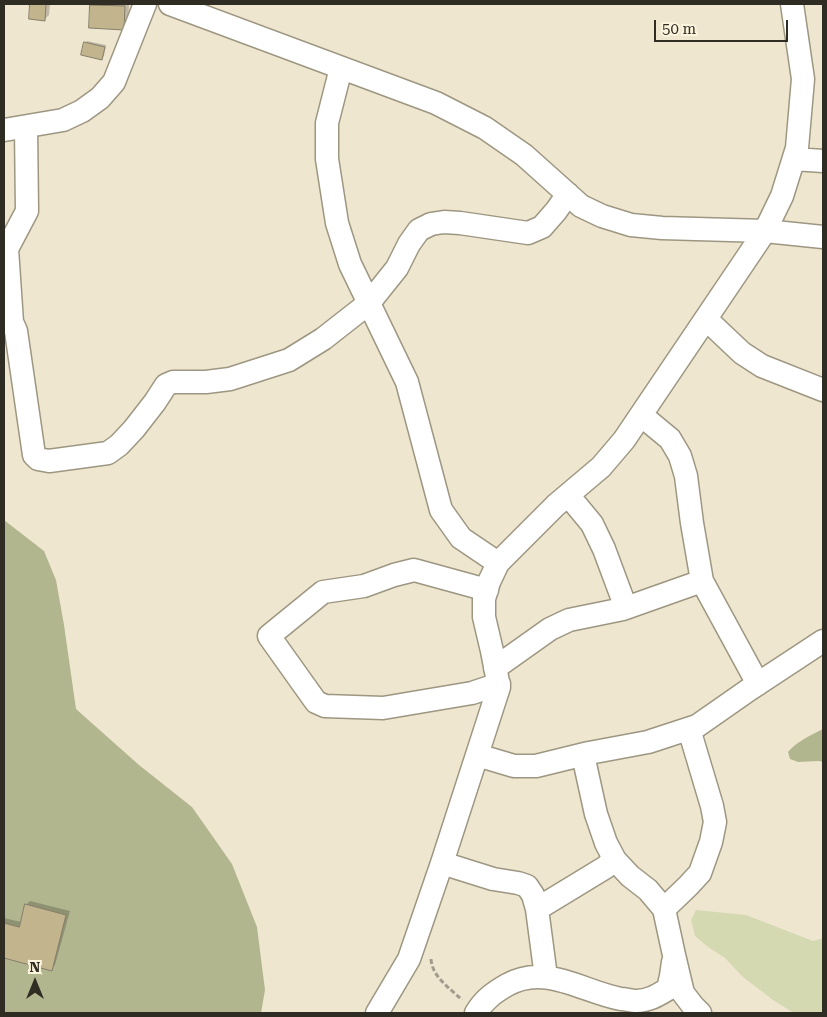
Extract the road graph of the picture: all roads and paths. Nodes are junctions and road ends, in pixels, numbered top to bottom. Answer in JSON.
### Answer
{"nodes":[{"id":1,"x":145,"y":4,"type":"edge"},
{"id":2,"x":170,"y":4,"type":"edge"},
{"id":3,"x":792,"y":4,"type":"edge"},
{"id":4,"x":341,"y":68,"type":"junction"},
{"id":5,"x":26,"y":127,"type":"junction"},
{"id":6,"x":4,"y":130,"type":"edge"},
{"id":7,"x":794,"y":159,"type":"junction"},
{"id":8,"x":823,"y":161,"type":"edge"},
{"id":9,"x":568,"y":194,"type":"junction"},
{"id":10,"x":765,"y":231,"type":"junction"},
{"id":11,"x":823,"y":237,"type":"edge"},
{"id":12,"x":369,"y":303,"type":"junction"},
{"id":13,"x":706,"y":319,"type":"junction"},
{"id":14,"x":823,"y":390,"type":"edge"},
{"id":15,"x":641,"y":415,"type":"junction"},
{"id":16,"x":568,"y":495,"type":"junction"},
{"id":17,"x":498,"y":563,"type":"junction"},
{"id":18,"x":702,"y":581,"type":"junction"},
{"id":19,"x":487,"y":590,"type":"junction"},
{"id":20,"x":626,"y":608,"type":"junction"},
{"id":21,"x":823,"y":641,"type":"edge"},
{"id":22,"x":497,"y":676,"type":"junction"},
{"id":23,"x":758,"y":684,"type":"junction"},
{"id":24,"x":689,"y":729,"type":"junction"},
{"id":25,"x":477,"y":755,"type":"junction"},
{"id":26,"x":583,"y":755,"type":"junction"},
{"id":27,"x":614,"y":858,"type":"junction"},
{"id":28,"x":442,"y":863,"type":"junction"},
{"id":29,"x":537,"y":908,"type":"junction"},
{"id":30,"x":664,"y":908,"type":"junction"},
{"id":31,"x":418,"y":932,"type":"junction"},
{"id":32,"x":674,"y":955,"type":"junction"},
{"id":33,"x":546,"y":977,"type":"junction"},
{"id":34,"x":377,"y":1013,"type":"edge"},
{"id":35,"x":476,"y":1013,"type":"edge"},
{"id":36,"x":700,"y":1013,"type":"edge"}],
"edges":[{"from":1,"to":5,"type":"street"},
{"from":2,"to":4,"type":"street"},
{"from":3,"to":7,"type":"street"},
{"from":4,"to":9,"type":"street"},
{"from":4,"to":12,"type":"street"},
{"from":5,"to":6,"type":"street"},
{"from":5,"to":12,"type":"street"},
{"from":7,"to":8,"type":"street"},
{"from":7,"to":10,"type":"street"},
{"from":9,"to":10,"type":"street"},
{"from":9,"to":12,"type":"street"},
{"from":10,"to":11,"type":"street"},
{"from":10,"to":13,"type":"street"},
{"from":12,"to":17,"type":"street"},
{"from":13,"to":14,"type":"street"},
{"from":13,"to":15,"type":"street"},
{"from":15,"to":16,"type":"street"},
{"from":15,"to":18,"type":"street"},
{"from":16,"to":17,"type":"street"},
{"from":16,"to":20,"type":"street"},
{"from":17,"to":19,"type":"street"},
{"from":18,"to":20,"type":"street"},
{"from":18,"to":23,"type":"street"},
{"from":19,"to":22,"type":"street"},
{"from":19,"to":22,"type":"street"},
{"from":20,"to":22,"type":"street"},
{"from":21,"to":23,"type":"street"},
{"from":22,"to":25,"type":"street"},
{"from":23,"to":24,"type":"street"},
{"from":24,"to":26,"type":"street"},
{"from":24,"to":30,"type":"street"},
{"from":25,"to":26,"type":"street"},
{"from":25,"to":28,"type":"street"},
{"from":26,"to":27,"type":"street"},
{"from":27,"to":29,"type":"street"},
{"from":27,"to":30,"type":"street"},
{"from":28,"to":29,"type":"street"},
{"from":28,"to":31,"type":"street"},
{"from":29,"to":33,"type":"street"},
{"from":30,"to":32,"type":"street"},
{"from":31,"to":34,"type":"street"},
{"from":31,"to":35,"type":"path"},
{"from":32,"to":33,"type":"street"},
{"from":32,"to":36,"type":"street"},
{"from":33,"to":35,"type":"street"}]}
